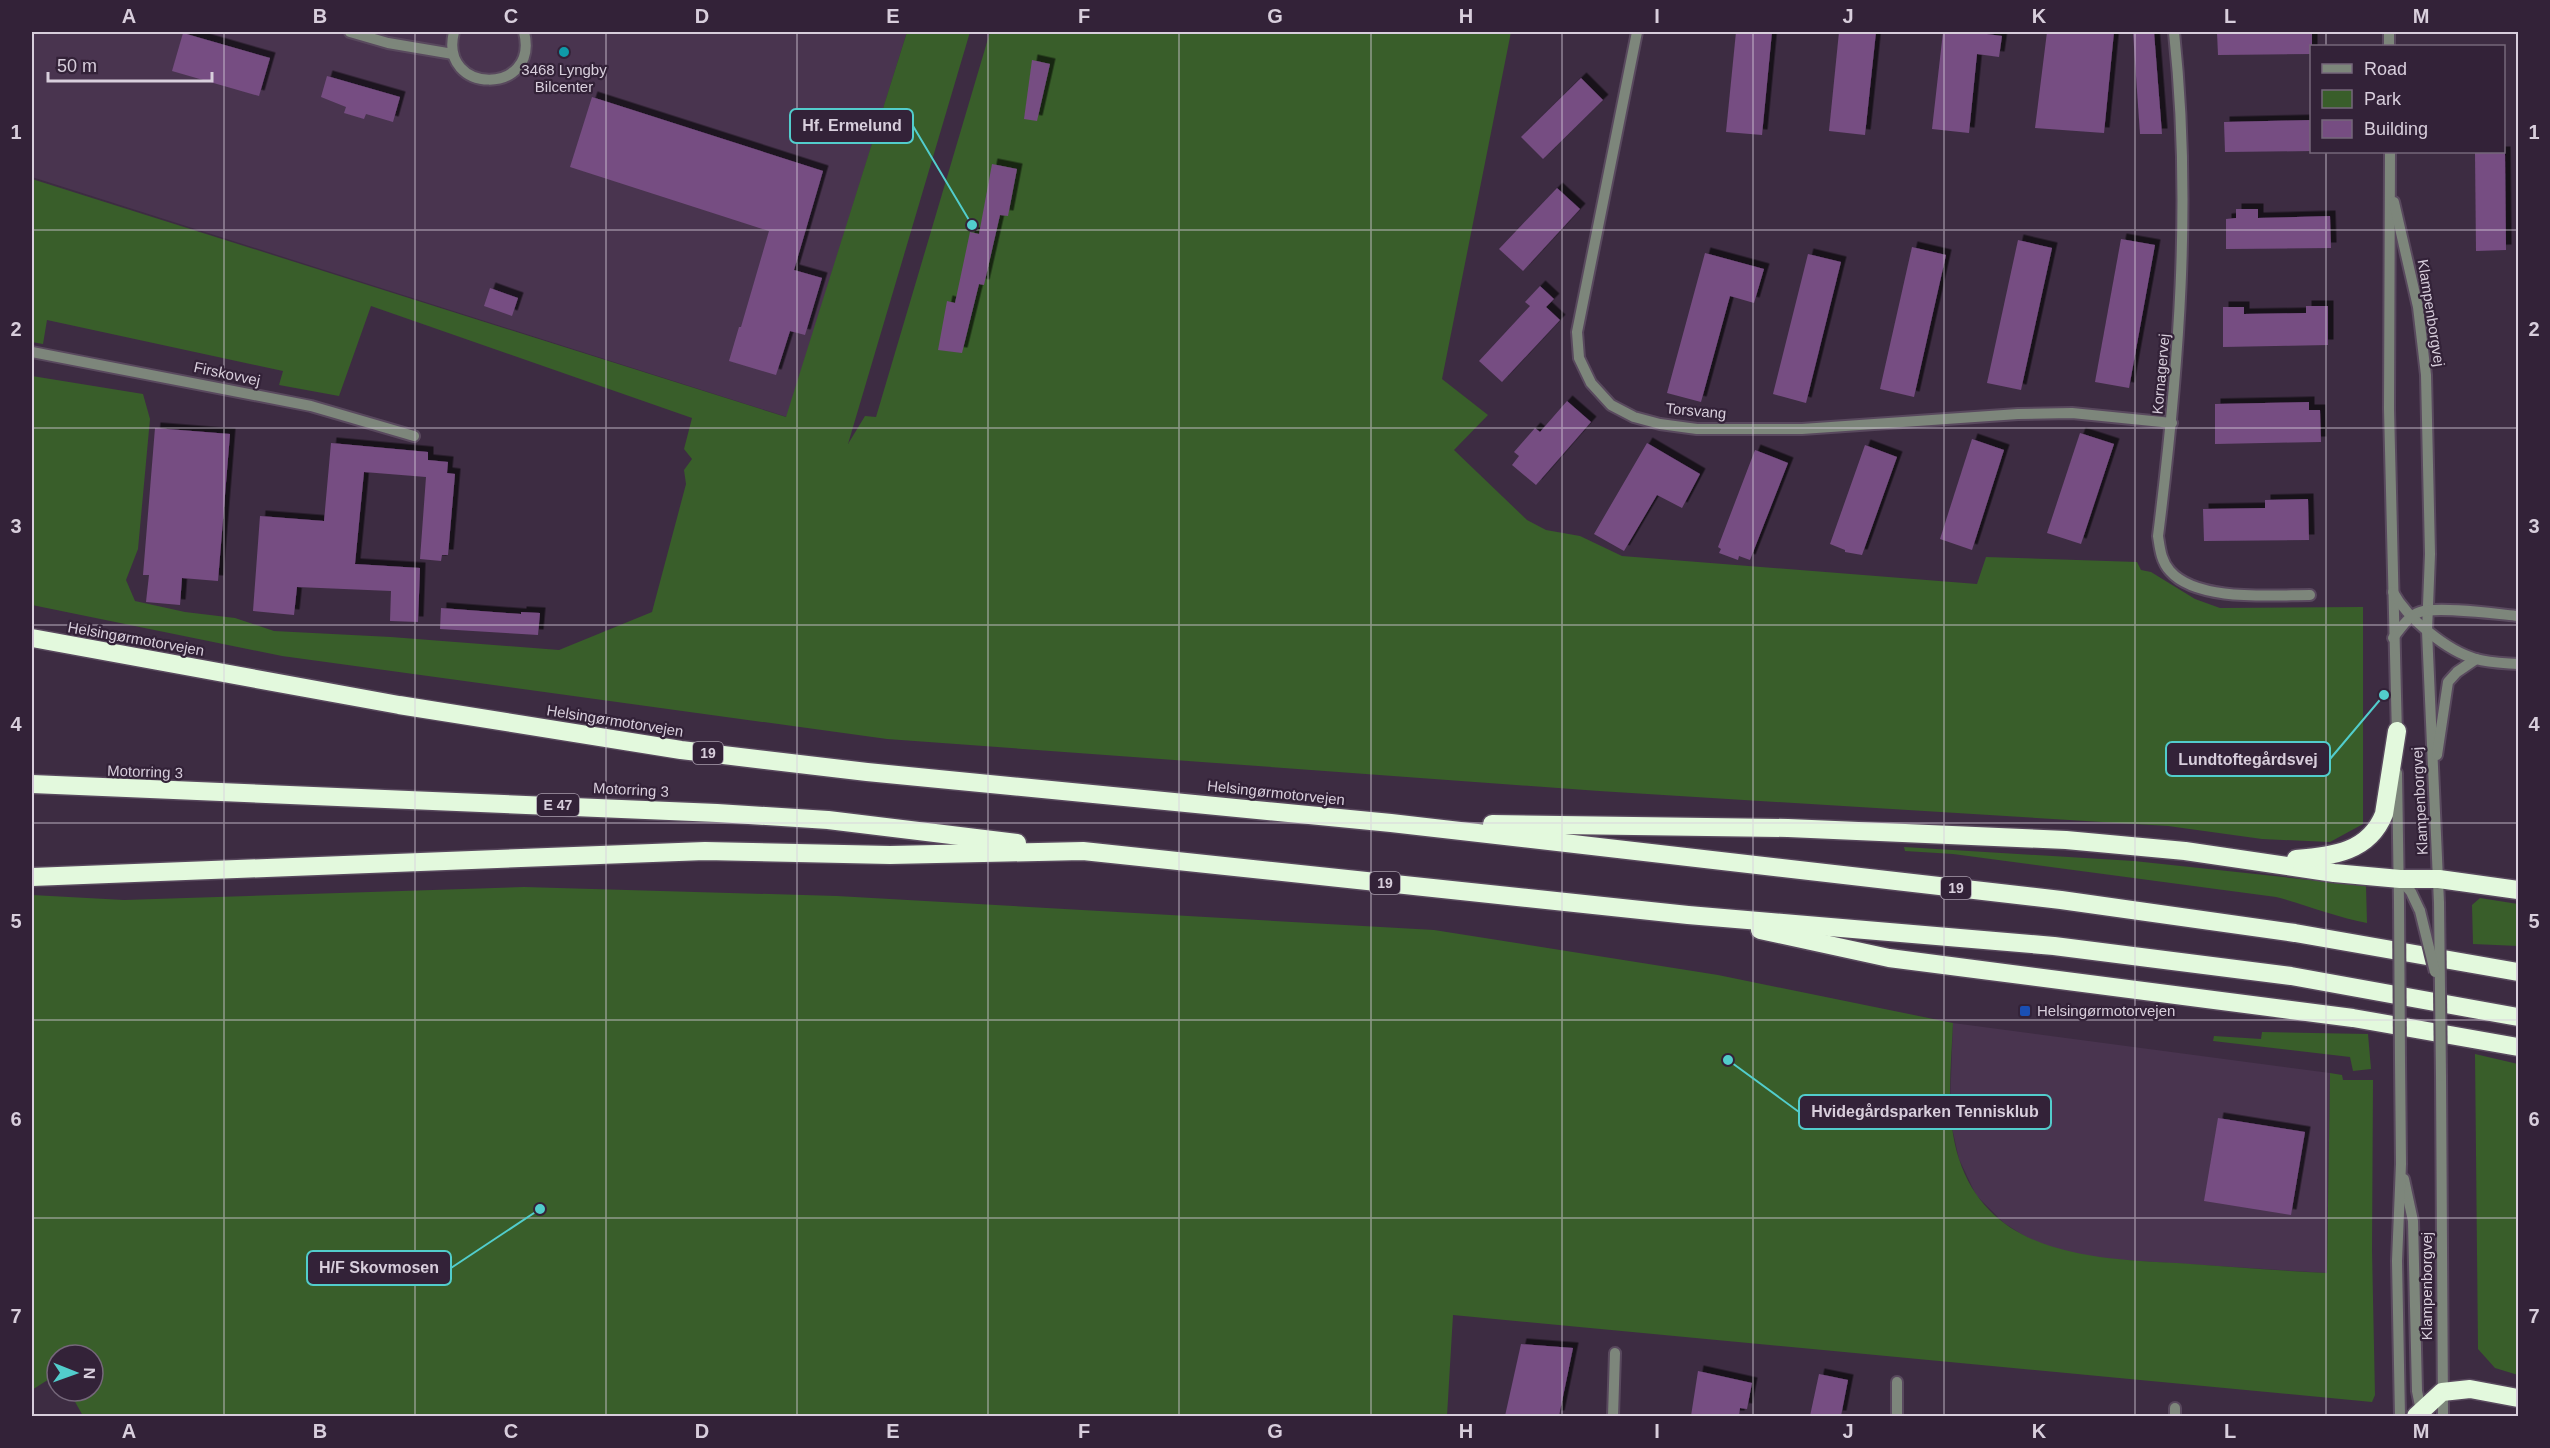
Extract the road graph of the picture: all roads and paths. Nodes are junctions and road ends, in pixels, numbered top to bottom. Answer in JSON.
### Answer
{"nodes":[{"id":1,"x":350,"y":32,"type":"edge"},
{"id":2,"x":454,"y":32,"type":"edge"},
{"id":3,"x":524,"y":32,"type":"edge"},
{"id":4,"x":532,"y":32,"type":"edge"},
{"id":5,"x":1637,"y":32,"type":"edge"},
{"id":6,"x":2174,"y":32,"type":"edge"},
{"id":7,"x":526,"y":51,"type":"junction"},
{"id":8,"x":453,"y":54,"type":"junction"},
{"id":9,"x":2390,"y":153,"type":"edge"},
{"id":10,"x":2390,"y":187,"type":"junction"},
{"id":11,"x":32,"y":352,"type":"edge"},
{"id":12,"x":2172,"y":423,"type":"junction"},
{"id":13,"x":414,"y":436,"type":"dead end"},
{"id":14,"x":2392,"y":591,"type":"junction"},
{"id":15,"x":2310,"y":595,"type":"dead end"},
{"id":16,"x":2429,"y":611,"type":"junction"},
{"id":17,"x":2412,"y":616,"type":"junction"},
{"id":18,"x":2518,"y":616,"type":"edge"},
{"id":19,"x":2427,"y":631,"type":"junction"},
{"id":20,"x":32,"y":638,"type":"edge"},
{"id":21,"x":2393,"y":638,"type":"junction"},
{"id":22,"x":2476,"y":659,"type":"junction"},
{"id":23,"x":2518,"y":664,"type":"edge"},
{"id":24,"x":2397,"y":731,"type":"junction"},
{"id":25,"x":2434,"y":780,"type":"junction"},
{"id":26,"x":32,"y":784,"type":"edge"},
{"id":27,"x":1391,"y":823,"type":"junction"},
{"id":28,"x":1083,"y":851,"type":"junction"},
{"id":29,"x":2264,"y":861,"type":"junction"},
{"id":30,"x":32,"y":877,"type":"edge"},
{"id":31,"x":2400,"y":879,"type":"junction"},
{"id":32,"x":2439,"y":879,"type":"junction"},
{"id":33,"x":2518,"y":890,"type":"edge"},
{"id":34,"x":1688,"y":915,"type":"junction"},
{"id":35,"x":2518,"y":972,"type":"edge"},
{"id":36,"x":2440,"y":996,"type":"junction"},
{"id":37,"x":2518,"y":1017,"type":"edge"},
{"id":38,"x":2518,"y":1047,"type":"edge"},
{"id":39,"x":2401,"y":1164,"type":"junction"},
{"id":40,"x":1616,"y":1353,"type":"dead end"},
{"id":41,"x":1897,"y":1382,"type":"dead end"},
{"id":42,"x":2442,"y":1392,"type":"junction"},
{"id":43,"x":2518,"y":1398,"type":"edge"},
{"id":44,"x":2421,"y":1415,"type":"edge"},
{"id":45,"x":1613,"y":1416,"type":"edge"},
{"id":46,"x":1897,"y":1416,"type":"edge"},
{"id":47,"x":2400,"y":1416,"type":"edge"},
{"id":48,"x":2443,"y":1416,"type":"edge"}],
"edges":[{"from":1,"to":8,"type":"street"},
{"from":2,"to":8,"type":"street"},
{"from":3,"to":7,"type":"street"},
{"from":4,"to":7,"type":"street"},
{"from":5,"to":12,"type":"street","name":"Torsvang"},
{"from":6,"to":12,"type":"street","name":"Kornagervej"},
{"from":7,"to":8,"type":"street"},
{"from":9,"to":10,"type":"street","name":"Klampenborgvej"},
{"from":10,"to":14,"type":"street","name":"Klampenborgvej"},
{"from":10,"to":16,"type":"street","name":"Klampenborgvej"},
{"from":11,"to":13,"type":"street","name":"Firskovvej"},
{"from":12,"to":15,"type":"street","name":"Kornagervej"},
{"from":14,"to":17,"type":"street"},
{"from":14,"to":21,"type":"street","name":"Klampenborgvej"},
{"from":16,"to":17,"type":"street"},
{"from":16,"to":18,"type":"street"},
{"from":16,"to":19,"type":"street","name":"Klampenborgvej"},
{"from":17,"to":19,"type":"street"},
{"from":17,"to":21,"type":"street"},
{"from":19,"to":22,"type":"street"},
{"from":19,"to":25,"type":"street","name":"Klampenborgvej"},
{"from":20,"to":27,"type":"highway","name":"Helsingørmotorvejen","number":"19"},
{"from":21,"to":24,"type":"street","name":"Klampenborgvej"},
{"from":22,"to":23,"type":"street"},
{"from":22,"to":25,"type":"street"},
{"from":24,"to":29,"type":"highway"},
{"from":24,"to":31,"type":"street","name":"Klampenborgvej"},
{"from":25,"to":32,"type":"street","name":"Klampenborgvej"},
{"from":26,"to":28,"type":"highway","name":"Motorring 3","number":"E 47"},
{"from":27,"to":29,"type":"highway"},
{"from":27,"to":35,"type":"highway","name":"Helsingørmotorvejen","number":"19"},
{"from":28,"to":30,"type":"highway","number":"19"},
{"from":28,"to":34,"type":"highway","number":"19"},
{"from":29,"to":31,"type":"highway"},
{"from":31,"to":32,"type":"highway"},
{"from":31,"to":36,"type":"street","bridge":true},
{"from":31,"to":39,"type":"street","name":"Klampenborgvej","bridge":true},
{"from":32,"to":33,"type":"highway"},
{"from":32,"to":36,"type":"street","name":"Klampenborgvej","bridge":true},
{"from":34,"to":37,"type":"highway","number":"19"},
{"from":34,"to":38,"type":"highway"},
{"from":36,"to":42,"type":"street","name":"Klampenborgvej","bridge":true},
{"from":39,"to":44,"type":"street"},
{"from":39,"to":47,"type":"street","name":"Klampenborgvej"},
{"from":40,"to":45,"type":"street"},
{"from":41,"to":46,"type":"street"},
{"from":42,"to":43,"type":"highway"},
{"from":42,"to":44,"type":"highway"},
{"from":42,"to":48,"type":"street","name":"Klampenborgvej"}]}
